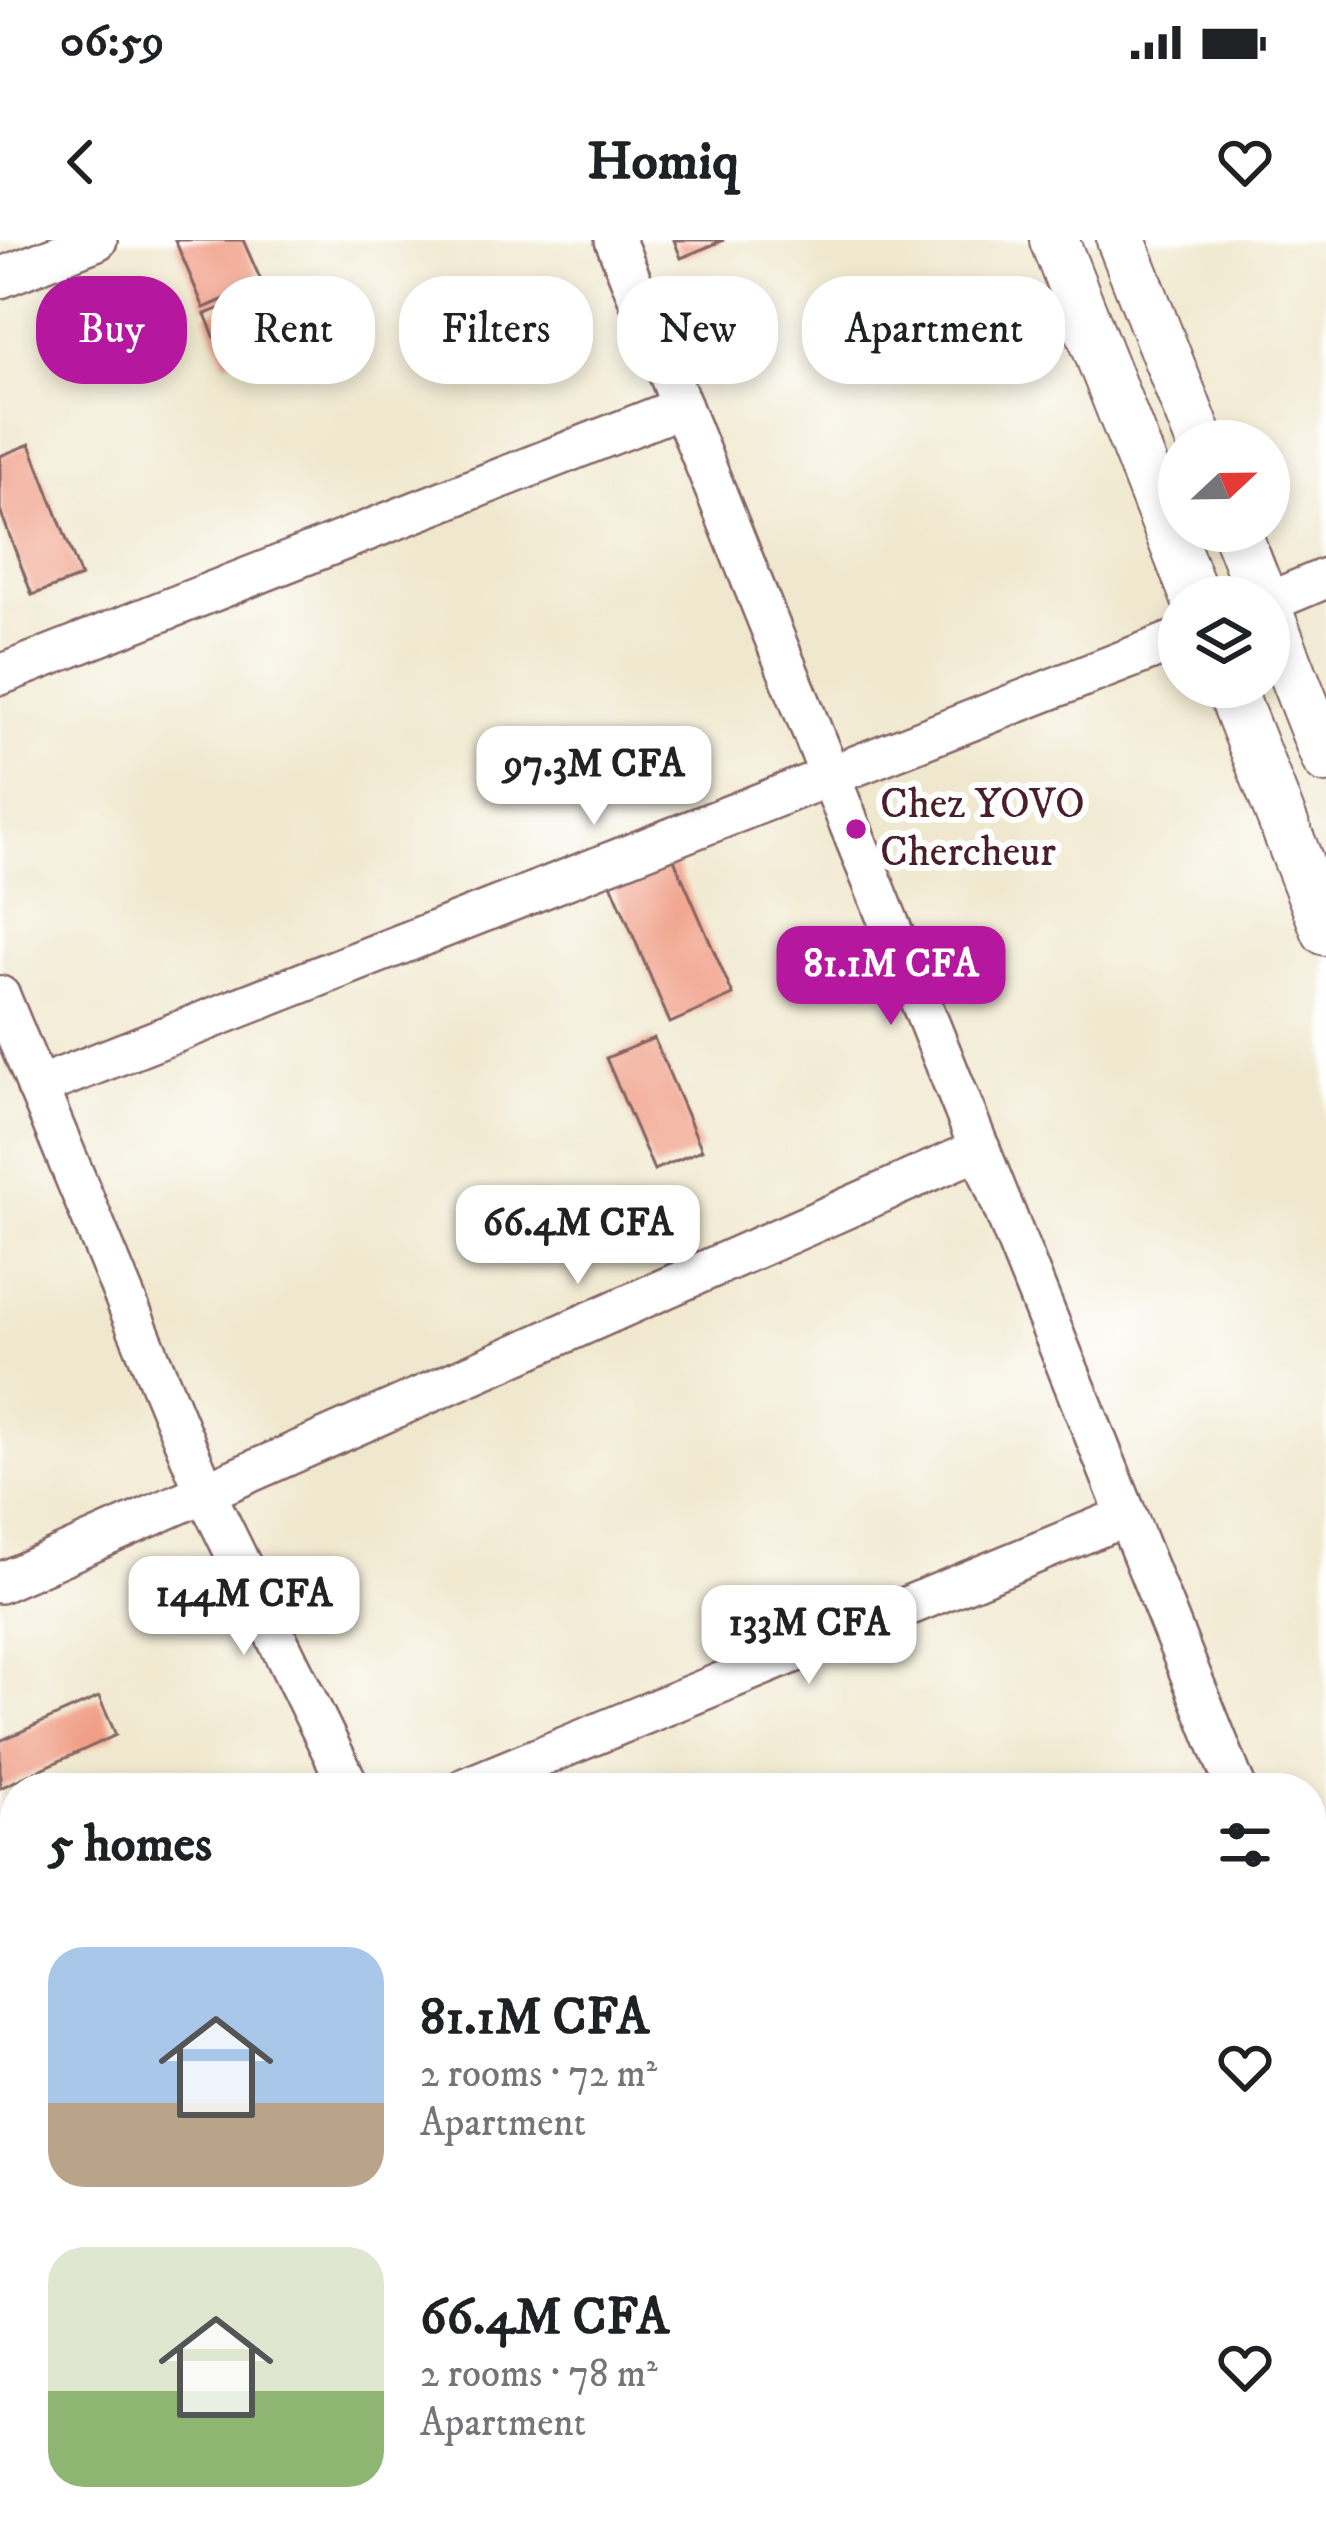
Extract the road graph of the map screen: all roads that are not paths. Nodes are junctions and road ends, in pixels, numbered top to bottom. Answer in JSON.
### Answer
{"nodes":[{"id":1,"x":97,"y":240,"type":"edge"},
{"id":2,"x":615,"y":240,"type":"edge"},
{"id":3,"x":1054,"y":240,"type":"edge"},
{"id":4,"x":1121,"y":240,"type":"edge"},
{"id":5,"x":0,"y":278,"type":"edge"},
{"id":6,"x":682,"y":407,"type":"junction"},
{"id":7,"x":1192,"y":420,"type":"edge"},
{"id":8,"x":1187,"y":576,"type":"edge"},
{"id":9,"x":1326,"y":578,"type":"edge"},
{"id":10,"x":1290,"y":591,"type":"edge"},
{"id":11,"x":1158,"y":647,"type":"edge"},
{"id":12,"x":1290,"y":667,"type":"edge"},
{"id":13,"x":0,"y":675,"type":"edge"},
{"id":14,"x":1238,"y":708,"type":"edge"},
{"id":15,"x":1326,"y":759,"type":"edge"},
{"id":16,"x":830,"y":776,"type":"junction"},
{"id":17,"x":1326,"y":931,"type":"edge"},
{"id":18,"x":0,"y":997,"type":"edge"},
{"id":19,"x":38,"y":1087,"type":"junction"},
{"id":20,"x":980,"y":1149,"type":"junction"},
{"id":21,"x":206,"y":1494,"type":"junction"},
{"id":22,"x":1124,"y":1517,"type":"junction"},
{"id":23,"x":0,"y":1583,"type":"edge"},
{"id":24,"x":343,"y":1773,"type":"edge"},
{"id":25,"x":501,"y":1773,"type":"edge"},
{"id":26,"x":1230,"y":1773,"type":"edge"}],
"edges":[{"from":1,"to":5,"type":"street"},
{"from":2,"to":6,"type":"street"},
{"from":3,"to":8,"type":"street"},
{"from":4,"to":7,"type":"street"},
{"from":6,"to":13,"type":"street"},
{"from":6,"to":16,"type":"street"},
{"from":9,"to":10,"type":"street"},
{"from":11,"to":16,"type":"street"},
{"from":12,"to":15,"type":"street"},
{"from":14,"to":17,"type":"street"},
{"from":16,"to":19,"type":"street"},
{"from":16,"to":20,"type":"street"},
{"from":18,"to":19,"type":"street"},
{"from":19,"to":21,"type":"street"},
{"from":20,"to":21,"type":"street"},
{"from":20,"to":22,"type":"street"},
{"from":21,"to":23,"type":"street"},
{"from":21,"to":24,"type":"street"},
{"from":22,"to":25,"type":"street"},
{"from":22,"to":26,"type":"street"}]}
